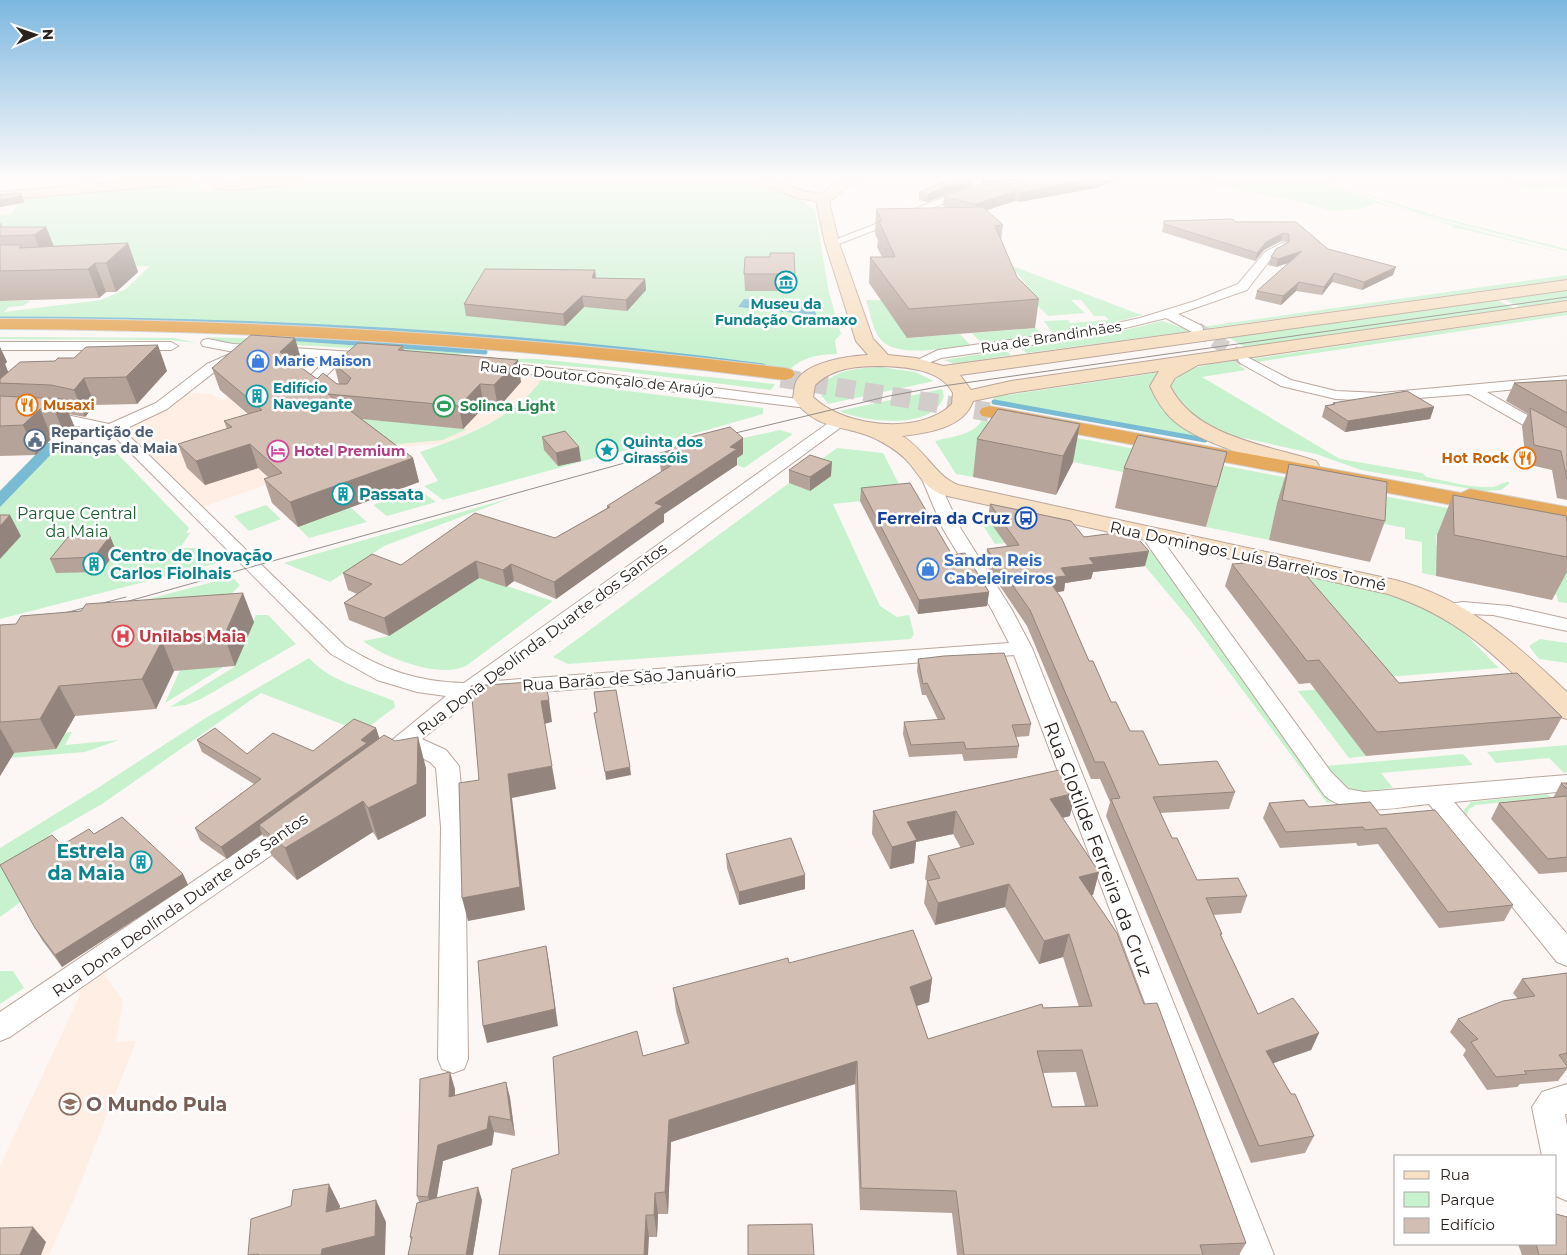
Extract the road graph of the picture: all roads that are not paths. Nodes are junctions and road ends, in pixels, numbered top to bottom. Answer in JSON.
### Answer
{"nodes":[{"id":1,"x":831,"y":238,"type":"edge"},
{"id":2,"x":846,"y":238,"type":"edge"},
{"id":3,"x":832,"y":243,"type":"junction"},
{"id":4,"x":1282,"y":246,"type":"edge"},
{"id":5,"x":1567,"y":285,"type":"edge"},
{"id":6,"x":1567,"y":306,"type":"edge"},
{"id":7,"x":1167,"y":314,"type":"junction"},
{"id":8,"x":0,"y":326,"type":"edge"},
{"id":9,"x":47,"y":327,"type":"junction"},
{"id":10,"x":1197,"y":329,"type":"tunnel mouth"},
{"id":11,"x":865,"y":341,"type":"junction"},
{"id":12,"x":208,"y":343,"type":"junction"},
{"id":13,"x":0,"y":346,"type":"edge"},
{"id":14,"x":171,"y":346,"type":"dead end"},
{"id":15,"x":272,"y":351,"type":"junction"},
{"id":16,"x":340,"y":354,"type":"junction"},
{"id":17,"x":455,"y":357,"type":"edge"},
{"id":18,"x":614,"y":357,"type":"junction"},
{"id":19,"x":386,"y":358,"type":"edge"},
{"id":20,"x":858,"y":360,"type":"junction"},
{"id":21,"x":883,"y":360,"type":"junction"},
{"id":22,"x":1196,"y":360,"type":"junction"},
{"id":23,"x":1245,"y":360,"type":"tunnel mouth"},
{"id":24,"x":916,"y":364,"type":"junction"},
{"id":25,"x":480,"y":365,"type":"edge"},
{"id":26,"x":940,"y":372,"type":"junction"},
{"id":27,"x":1567,"y":380,"type":"edge"},
{"id":28,"x":187,"y":385,"type":"junction"},
{"id":29,"x":1472,"y":389,"type":"junction"},
{"id":30,"x":964,"y":396,"type":"junction"},
{"id":31,"x":348,"y":401,"type":"edge"},
{"id":32,"x":807,"y":404,"type":"junction"},
{"id":33,"x":0,"y":417,"type":"edge"},
{"id":34,"x":840,"y":422,"type":"junction"},
{"id":35,"x":929,"y":425,"type":"junction"},
{"id":36,"x":111,"y":429,"type":"junction"},
{"id":37,"x":874,"y":429,"type":"junction"},
{"id":38,"x":1566,"y":444,"type":"edge"},
{"id":39,"x":914,"y":455,"type":"junction"},
{"id":40,"x":1308,"y":466,"type":"junction"},
{"id":41,"x":930,"y":479,"type":"junction"},
{"id":42,"x":1567,"y":514,"type":"edge"},
{"id":43,"x":1567,"y":520,"type":"edge"},
{"id":44,"x":1149,"y":534,"type":"junction"},
{"id":45,"x":1451,"y":609,"type":"junction"},
{"id":46,"x":1567,"y":625,"type":"edge"},
{"id":47,"x":1022,"y":648,"type":"junction"},
{"id":48,"x":469,"y":690,"type":"junction"},
{"id":49,"x":1567,"y":709,"type":"edge"},
{"id":50,"x":408,"y":741,"type":"junction"},
{"id":51,"x":372,"y":768,"type":"edge"},
{"id":52,"x":1567,"y":783,"type":"edge"},
{"id":53,"x":1436,"y":796,"type":"junction"},
{"id":54,"x":308,"y":816,"type":"edge"},
{"id":55,"x":1567,"y":954,"type":"edge"},
{"id":56,"x":0,"y":1028,"type":"edge"},
{"id":57,"x":453,"y":1059,"type":"dead end"},
{"id":58,"x":1567,"y":1099,"type":"edge"},
{"id":59,"x":1567,"y":1184,"type":"edge"},
{"id":60,"x":1258,"y":1255,"type":"edge"}],
"edges":[{"from":1,"to":3,"type":"main road"},
{"from":2,"to":3,"type":"street"},
{"from":3,"to":11,"type":"main road"},
{"from":4,"to":7,"type":"street","name":"Rua de Brandinhães"},
{"from":5,"to":26,"type":"main road"},
{"from":6,"to":22,"type":"main road"},
{"from":7,"to":10,"type":"street"},
{"from":7,"to":24,"type":"street","name":"Rua de Brandinhães"},
{"from":8,"to":9,"type":"highway"},
{"from":8,"to":18,"type":"highway"},
{"from":9,"to":12,"type":"highway"},
{"from":9,"to":18,"type":"highway"},
{"from":11,"to":20,"type":"main road"},
{"from":11,"to":21,"type":"main road"},
{"from":12,"to":15,"type":"street"},
{"from":12,"to":28,"type":"street"},
{"from":13,"to":14,"type":"street"},
{"from":15,"to":16,"type":"street"},
{"from":15,"to":28,"type":"street"},
{"from":16,"to":19,"type":"street"},
{"from":16,"to":31,"type":"street"},
{"from":17,"to":18,"type":"highway"},
{"from":20,"to":21,"type":"main road"},
{"from":20,"to":32,"type":"main road"},
{"from":21,"to":24,"type":"main road"},
{"from":22,"to":30,"type":"main road"},
{"from":22,"to":40,"type":"main road"},
{"from":23,"to":29,"type":"street"},
{"from":24,"to":26,"type":"main road"},
{"from":25,"to":32,"type":"street","name":"Rua do Doutor Gonçalo de Araújo"},
{"from":26,"to":30,"type":"main road"},
{"from":27,"to":29,"type":"street"},
{"from":28,"to":36,"type":"street"},
{"from":29,"to":38,"type":"street"},
{"from":30,"to":35,"type":"main road"},
{"from":32,"to":34,"type":"main road"},
{"from":33,"to":36,"type":"street","name":"Rua Barão de São Januário"},
{"from":34,"to":37,"type":"main road"},
{"from":34,"to":48,"type":"street","name":"Rua Dona Deolínda Duarte dos Santos"},
{"from":35,"to":37,"type":"main road"},
{"from":35,"to":39,"type":"main road"},
{"from":36,"to":48,"type":"street","name":"Rua Barão de São Januário"},
{"from":37,"to":39,"type":"main road","name":"Rua Clotilde Ferreira da Cruz"},
{"from":39,"to":41,"type":"main road","name":"Rua Clotilde Ferreira da Cruz"},
{"from":40,"to":42,"type":"highway"},
{"from":40,"to":43,"type":"highway"},
{"from":41,"to":44,"type":"main road","name":"Rua Domingos Luís Barreiros Tomé"},
{"from":41,"to":47,"type":"street","name":"Rua Clotilde Ferreira da Cruz"},
{"from":44,"to":45,"type":"main road","name":"Rua Domingos Luís Barreiros Tomé"},
{"from":44,"to":53,"type":"street"},
{"from":45,"to":46,"type":"street","name":"Rua Domingos Luís Barreiros Tomé"},
{"from":45,"to":49,"type":"main road"},
{"from":47,"to":48,"type":"street","name":"Rua Barão de São Januário"},
{"from":47,"to":60,"type":"street","name":"Rua Clotilde Ferreira da Cruz"},
{"from":48,"to":50,"type":"street","name":"Rua Dona Deolínda Duarte dos Santos"},
{"from":50,"to":51,"type":"street","name":"Rua Dona Deolínda Duarte dos Santos"},
{"from":50,"to":57,"type":"street"},
{"from":52,"to":53,"type":"street"},
{"from":53,"to":55,"type":"street"},
{"from":54,"to":56,"type":"street","name":"Rua Dona Deolínda Duarte dos Santos"},
{"from":58,"to":59,"type":"street"}]}
